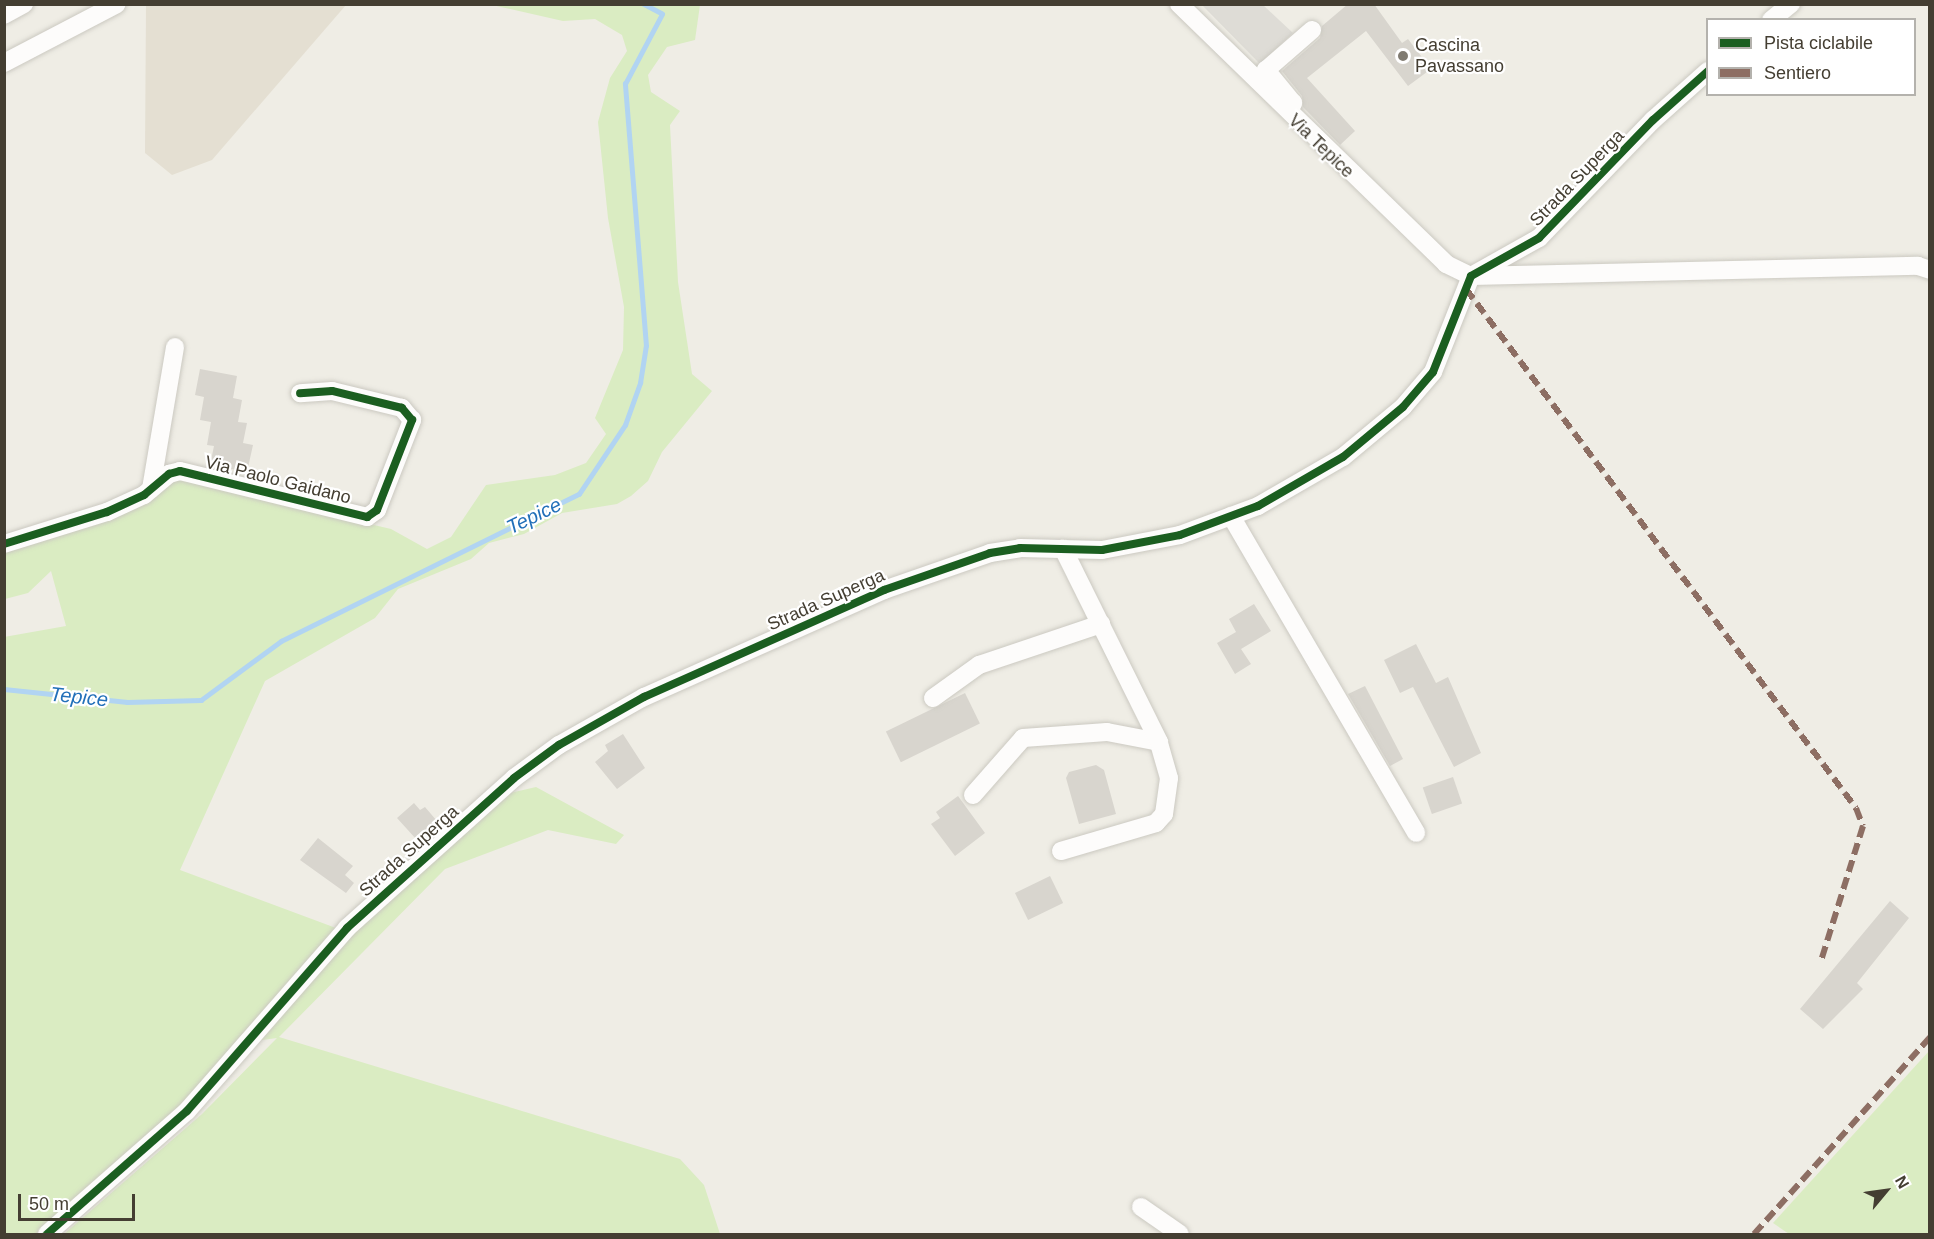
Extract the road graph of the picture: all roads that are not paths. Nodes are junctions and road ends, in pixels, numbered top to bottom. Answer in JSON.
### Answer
{"nodes":[{"id":1,"x":24,"y":4,"type":"edge"},
{"id":2,"x":117,"y":4,"type":"edge"},
{"id":3,"x":1179,"y":4,"type":"edge"},
{"id":4,"x":1791,"y":4,"type":"edge"},
{"id":5,"x":4,"y":15,"type":"edge"},
{"id":6,"x":1774,"y":18,"type":"edge"},
{"id":7,"x":1312,"y":30,"type":"dead end"},
{"id":8,"x":4,"y":63,"type":"edge"},
{"id":9,"x":1706,"y":72,"type":"edge"},
{"id":10,"x":1287,"y":113,"type":"junction"},
{"id":11,"x":1929,"y":270,"type":"edge"},
{"id":12,"x":1471,"y":276,"type":"junction"},
{"id":13,"x":175,"y":347,"type":"dead end"},
{"id":14,"x":300,"y":393,"type":"dead end"},
{"id":15,"x":151,"y":489,"type":"junction"},
{"id":16,"x":1231,"y":516,"type":"junction"},
{"id":17,"x":4,"y":544,"type":"edge"},
{"id":18,"x":1063,"y":549,"type":"junction"},
{"id":19,"x":1101,"y":624,"type":"junction"},
{"id":20,"x":933,"y":698,"type":"dead end"},
{"id":21,"x":1160,"y":742,"type":"junction"},
{"id":22,"x":973,"y":795,"type":"dead end"},
{"id":23,"x":1416,"y":833,"type":"dead end"},
{"id":24,"x":1061,"y":851,"type":"dead end"},
{"id":25,"x":1141,"y":1207,"type":"dead end"},
{"id":26,"x":47,"y":1234,"type":"edge"},
{"id":27,"x":1180,"y":1234,"type":"edge"}],
"edges":[{"from":1,"to":5,"type":"street"},
{"from":2,"to":8,"type":"street"},
{"from":3,"to":10,"type":"street","name":"Via Tepice"},
{"from":4,"to":6,"type":"street"},
{"from":7,"to":10,"type":"street"},
{"from":9,"to":12,"type":"street","name":"Strada Superga"},
{"from":10,"to":12,"type":"street","name":"Via Tepice"},
{"from":11,"to":12,"type":"street"},
{"from":12,"to":16,"type":"street","name":"Strada Superga"},
{"from":13,"to":15,"type":"street"},
{"from":14,"to":15,"type":"street","name":"Via Paolo Gaidano"},
{"from":15,"to":17,"type":"street","name":"Via Paolo Gaidano"},
{"from":16,"to":18,"type":"street","name":"Strada Superga"},
{"from":16,"to":23,"type":"street"},
{"from":18,"to":19,"type":"street"},
{"from":18,"to":26,"type":"street","name":"Strada Superga"},
{"from":19,"to":20,"type":"street"},
{"from":19,"to":21,"type":"street"},
{"from":21,"to":22,"type":"street"},
{"from":21,"to":24,"type":"street"},
{"from":25,"to":27,"type":"street"}]}
